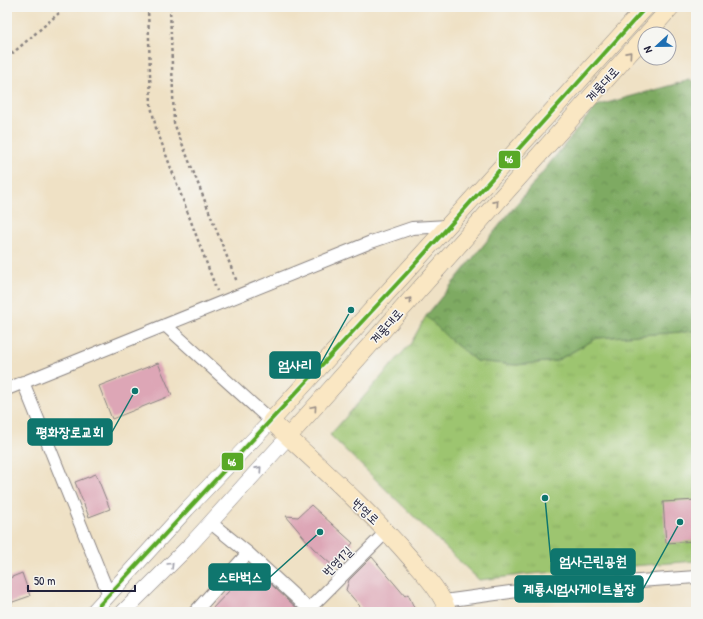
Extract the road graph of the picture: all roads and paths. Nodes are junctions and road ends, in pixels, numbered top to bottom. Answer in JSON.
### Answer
{"nodes":[{"id":1,"x":66,"y":7,"type":"edge"},
{"id":2,"x":148,"y":7,"type":"edge"},
{"id":3,"x":170,"y":7,"type":"edge"},
{"id":4,"x":646,"y":7,"type":"edge"},
{"id":5,"x":671,"y":7,"type":"edge"},
{"id":6,"x":654,"y":26,"type":"edge"},
{"id":7,"x":637,"y":45,"type":"edge"},
{"id":8,"x":7,"y":58,"type":"edge"},
{"id":9,"x":448,"y":226,"type":"junction"},
{"id":10,"x":241,"y":293,"type":"junction"},
{"id":11,"x":221,"y":302,"type":"junction"},
{"id":12,"x":165,"y":325,"type":"junction"},
{"id":13,"x":22,"y":382,"type":"junction"},
{"id":14,"x":7,"y":389,"type":"edge"},
{"id":15,"x":271,"y":421,"type":"junction"},
{"id":16,"x":288,"y":437,"type":"junction"},
{"id":17,"x":211,"y":523,"type":"junction"},
{"id":18,"x":387,"y":531,"type":"junction"},
{"id":19,"x":248,"y":553,"type":"junction"},
{"id":20,"x":696,"y":577,"type":"edge"},
{"id":21,"x":109,"y":595,"type":"junction"},
{"id":22,"x":446,"y":607,"type":"edge"},
{"id":23,"x":309,"y":611,"type":"edge"},
{"id":24,"x":93,"y":612,"type":"edge"},
{"id":25,"x":123,"y":612,"type":"edge"},
{"id":26,"x":195,"y":612,"type":"edge"}],
"edges":[{"from":1,"to":8,"type":"path"},
{"from":2,"to":11,"type":"path"},
{"from":3,"to":10,"type":"path"},
{"from":4,"to":9,"type":"main road","name":"계룡대로"},
{"from":5,"to":6,"type":"main road","name":"계룡대로"},
{"from":16,"to":7,"type":"main road","name":"계룡대로","one_way":true},
{"from":9,"to":10,"type":"street"},
{"from":9,"to":15,"type":"main road","name":"계룡대로"},
{"from":10,"to":11,"type":"street"},
{"from":11,"to":12,"type":"street"},
{"from":12,"to":13,"type":"street"},
{"from":12,"to":15,"type":"street"},
{"from":13,"to":14,"type":"street"},
{"from":13,"to":21,"type":"street"},
{"from":15,"to":16,"type":"main road","name":"번영로"},
{"from":15,"to":21,"type":"street","name":"계룡대로"},
{"from":17,"to":16,"type":"street","name":"계룡대로","one_way":true},
{"from":16,"to":18,"type":"main road","name":"번영로"},
{"from":17,"to":19,"type":"street"},
{"from":25,"to":17,"type":"street","name":"계룡대로","one_way":true},
{"from":18,"to":22,"type":"main road","name":"번영로"},
{"from":18,"to":23,"type":"street","name":"번영1길"},
{"from":19,"to":23,"type":"street"},
{"from":19,"to":26,"type":"street"},
{"from":20,"to":22,"type":"street"},
{"from":21,"to":24,"type":"street","name":"계룡대로"}]}
